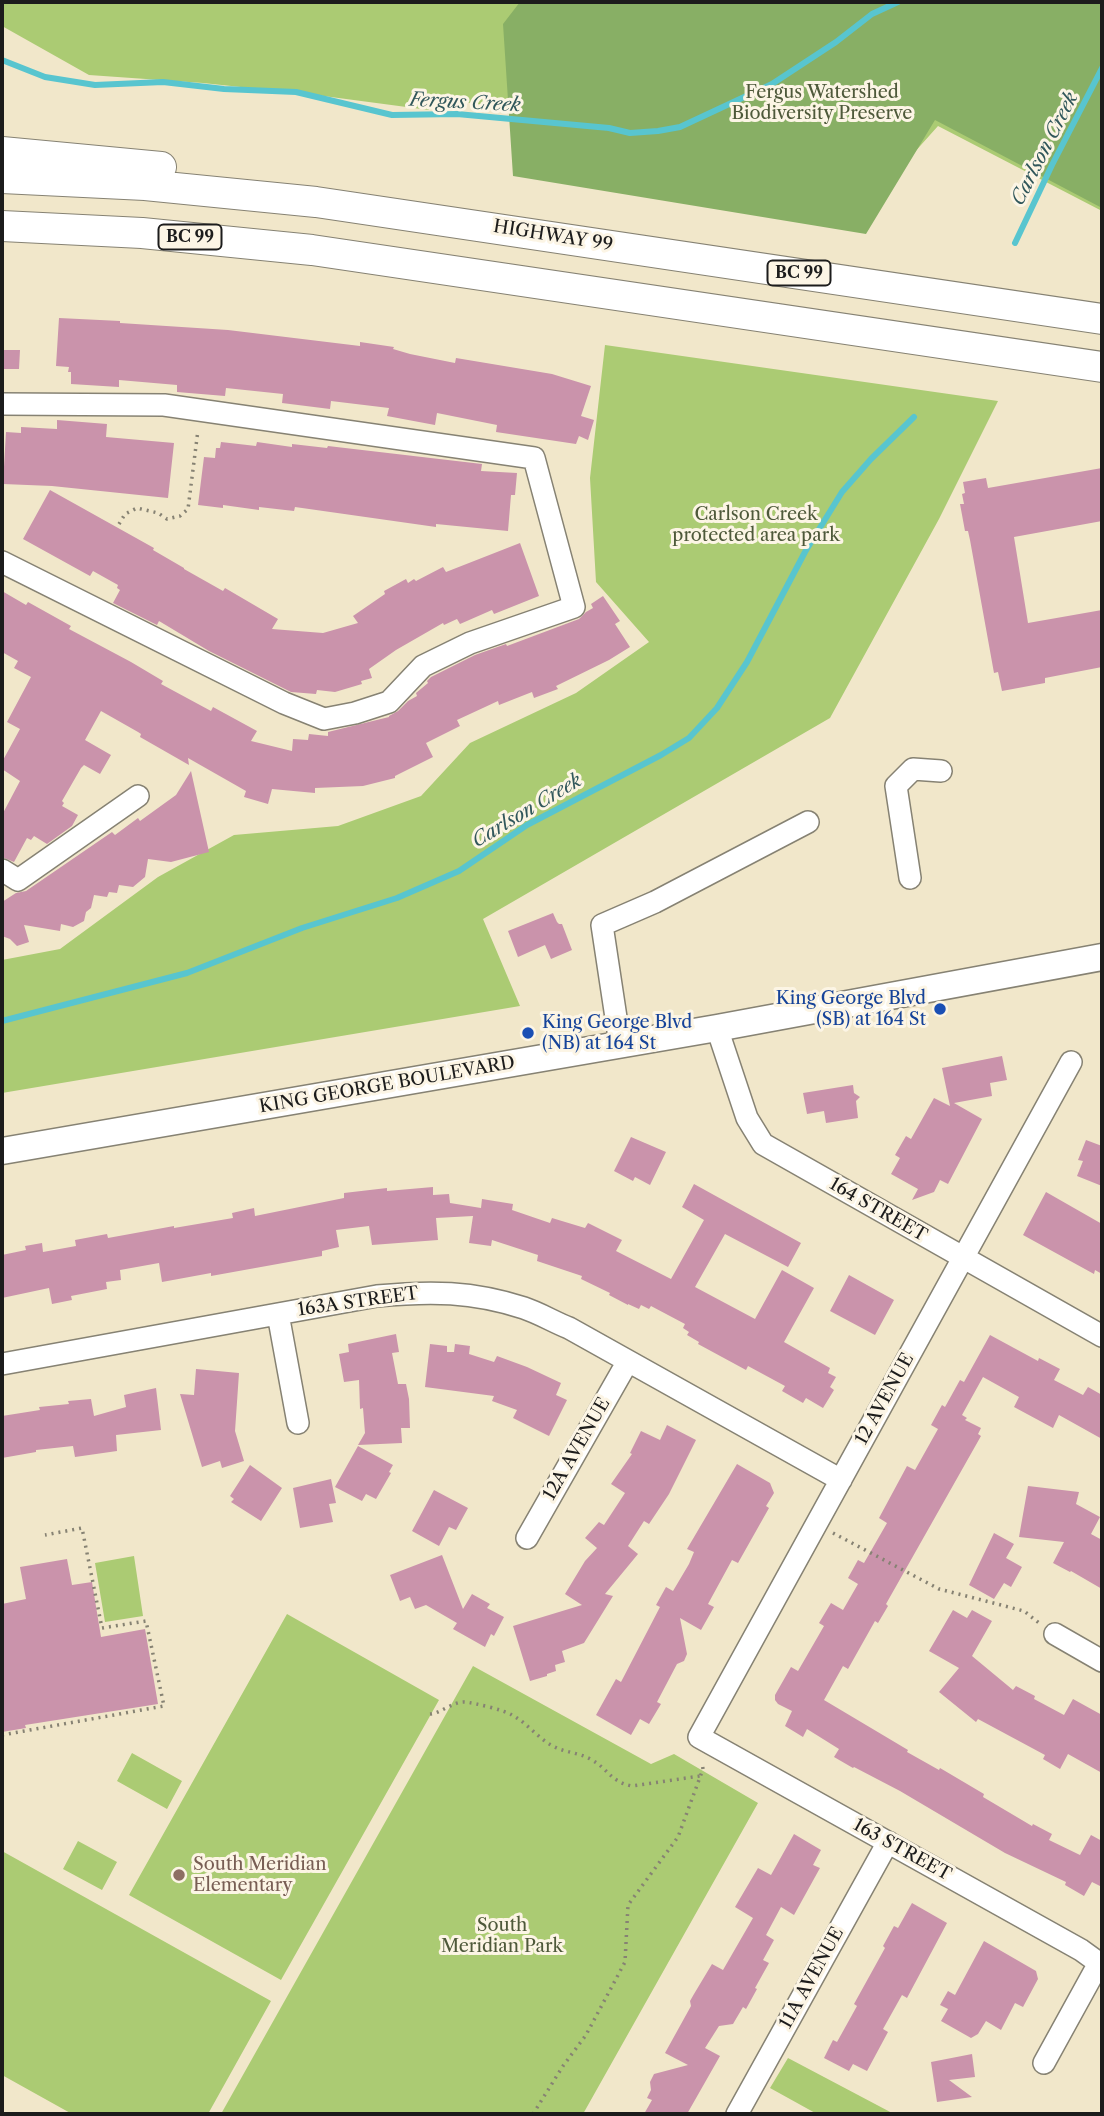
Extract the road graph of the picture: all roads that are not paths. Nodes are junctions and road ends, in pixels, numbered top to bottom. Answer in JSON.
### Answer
{"nodes":[{"id":1,"x":2,"y":152,"type":"edge"},
{"id":2,"x":2,"y":178,"type":"edge"},
{"id":3,"x":2,"y":226,"type":"edge"},
{"id":4,"x":495,"y":228,"type":"junction"},
{"id":5,"x":1102,"y":319,"type":"edge"},
{"id":6,"x":917,"y":339,"type":"junction"},
{"id":7,"x":1102,"y":367,"type":"edge"},
{"id":8,"x":1102,"y":381,"type":"edge"},
{"id":9,"x":2,"y":404,"type":"edge"},
{"id":10,"x":2,"y":562,"type":"edge"},
{"id":11,"x":942,"y":771,"type":"dead end"},
{"id":12,"x":138,"y":796,"type":"dead end"},
{"id":13,"x":808,"y":822,"type":"dead end"},
{"id":14,"x":2,"y":870,"type":"edge"},
{"id":15,"x":910,"y":878,"type":"dead end"},
{"id":16,"x":1102,"y":957,"type":"edge"},
{"id":17,"x":717,"y":1028,"type":"junction"},
{"id":18,"x":620,"y":1044,"type":"junction"},
{"id":19,"x":1071,"y":1062,"type":"dead end"},
{"id":20,"x":2,"y":1151,"type":"edge"},
{"id":21,"x":963,"y":1258,"type":"junction"},
{"id":22,"x":278,"y":1314,"type":"junction"},
{"id":23,"x":1102,"y":1336,"type":"edge"},
{"id":24,"x":628,"y":1361,"type":"junction"},
{"id":25,"x":2,"y":1364,"type":"edge"},
{"id":26,"x":298,"y":1423,"type":"dead end"},
{"id":27,"x":841,"y":1480,"type":"junction"},
{"id":28,"x":527,"y":1538,"type":"dead end"},
{"id":29,"x":1055,"y":1634,"type":"road end"},
{"id":30,"x":1102,"y":1661,"type":"edge"},
{"id":31,"x":699,"y":1737,"type":"joint"},
{"id":32,"x":888,"y":1842,"type":"junction"},
{"id":33,"x":1101,"y":1966,"type":"edge"},
{"id":34,"x":1044,"y":2063,"type":"dead end"},
{"id":35,"x":737,"y":2114,"type":"edge"}],
"edges":[{"from":1,"to":4,"type":"highway"},
{"from":2,"to":4,"type":"highway","name":"HIGHWAY 99","number":"BC 99"},
{"from":3,"to":6,"type":"highway","number":"BC 99"},
{"from":4,"to":5,"type":"highway","name":"HIGHWAY 99","number":"BC 99"},
{"from":6,"to":7,"type":"highway","number":"BC 99"},
{"from":6,"to":8,"type":"highway"},
{"from":9,"to":10,"type":"street"},
{"from":11,"to":15,"type":"street"},
{"from":12,"to":14,"type":"street"},
{"from":13,"to":18,"type":"street"},
{"from":16,"to":17,"type":"main road","name":"KING GEORGE BOULEVARD"},
{"from":17,"to":18,"type":"main road","name":"KING GEORGE BOULEVARD"},
{"from":17,"to":21,"type":"street","name":"164 STREET"},
{"from":18,"to":20,"type":"main road","name":"KING GEORGE BOULEVARD"},
{"from":19,"to":21,"type":"street","name":"12 AVENUE"},
{"from":21,"to":23,"type":"street","name":"164 STREET"},
{"from":21,"to":27,"type":"street","name":"12 AVENUE"},
{"from":22,"to":24,"type":"street","name":"163A STREET"},
{"from":22,"to":25,"type":"street","name":"163A STREET"},
{"from":22,"to":26,"type":"street"},
{"from":24,"to":27,"type":"street","name":"163A STREET"},
{"from":24,"to":28,"type":"street","name":"12A AVENUE"},
{"from":27,"to":31,"type":"street","name":"12 AVENUE"},
{"from":29,"to":30,"type":"street"},
{"from":31,"to":32,"type":"street","name":"163 STREET"},
{"from":32,"to":33,"type":"street","name":"163 STREET"},
{"from":32,"to":35,"type":"street","name":"11A AVENUE"},
{"from":33,"to":34,"type":"street"}]}
